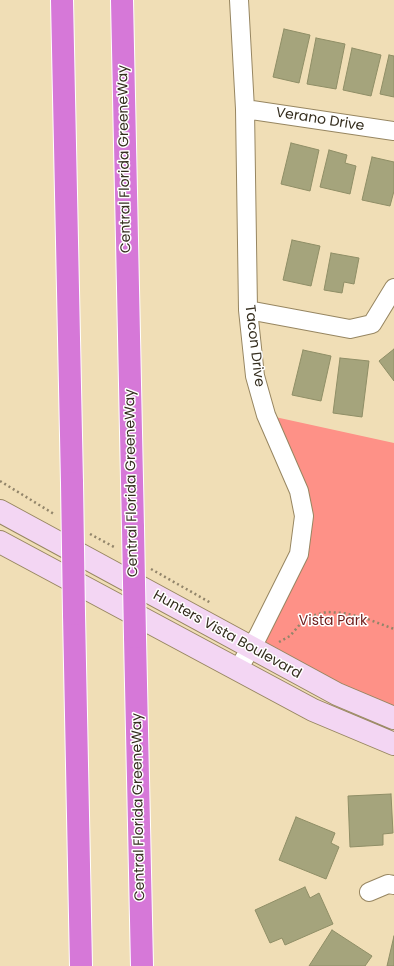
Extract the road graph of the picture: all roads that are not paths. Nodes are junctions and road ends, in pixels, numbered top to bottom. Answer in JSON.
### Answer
{"nodes":[{"id":1,"x":62,"y":0,"type":"edge"},
{"id":2,"x":122,"y":0,"type":"edge"},
{"id":3,"x":239,"y":0,"type":"edge"},
{"id":4,"x":245,"y":109,"type":"junction"},
{"id":5,"x":394,"y":131,"type":"edge"},
{"id":6,"x":394,"y":288,"type":"edge"},
{"id":7,"x":248,"y":310,"type":"junction"},
{"id":8,"x":0,"y":511,"type":"edge"},
{"id":9,"x":0,"y":542,"type":"edge"},
{"id":10,"x":254,"y":642,"type":"junction"},
{"id":11,"x":238,"y":669,"type":"junction"},
{"id":12,"x":394,"y":718,"type":"edge"},
{"id":13,"x":394,"y":744,"type":"edge"},
{"id":14,"x":394,"y":885,"type":"edge"},
{"id":15,"x":369,"y":892,"type":"dead end"},
{"id":16,"x":81,"y":966,"type":"edge"},
{"id":17,"x":142,"y":966,"type":"edge"}],
"edges":[{"from":1,"to":16,"type":"highway","bridge":true},
{"from":2,"to":17,"type":"highway","name":"Central Florida GreeneWay","bridge":true},
{"from":3,"to":4,"type":"street","name":"Tacon Drive"},
{"from":4,"to":5,"type":"street","name":"Verano Drive"},
{"from":4,"to":7,"type":"street","name":"Tacon Drive"},
{"from":6,"to":7,"type":"street"},
{"from":7,"to":10,"type":"street","name":"Tacon Drive"},
{"from":8,"to":10,"type":"street","name":"Hunters Vista Boulevard"},
{"from":9,"to":11,"type":"street","name":"Hunters Vista Boulevard"},
{"from":10,"to":11,"type":"street","name":"Tacon Drive"},
{"from":10,"to":12,"type":"street","name":"Hunters Vista Boulevard"},
{"from":11,"to":13,"type":"street","name":"Hunters Vista Boulevard"},
{"from":14,"to":15,"type":"street"}]}
